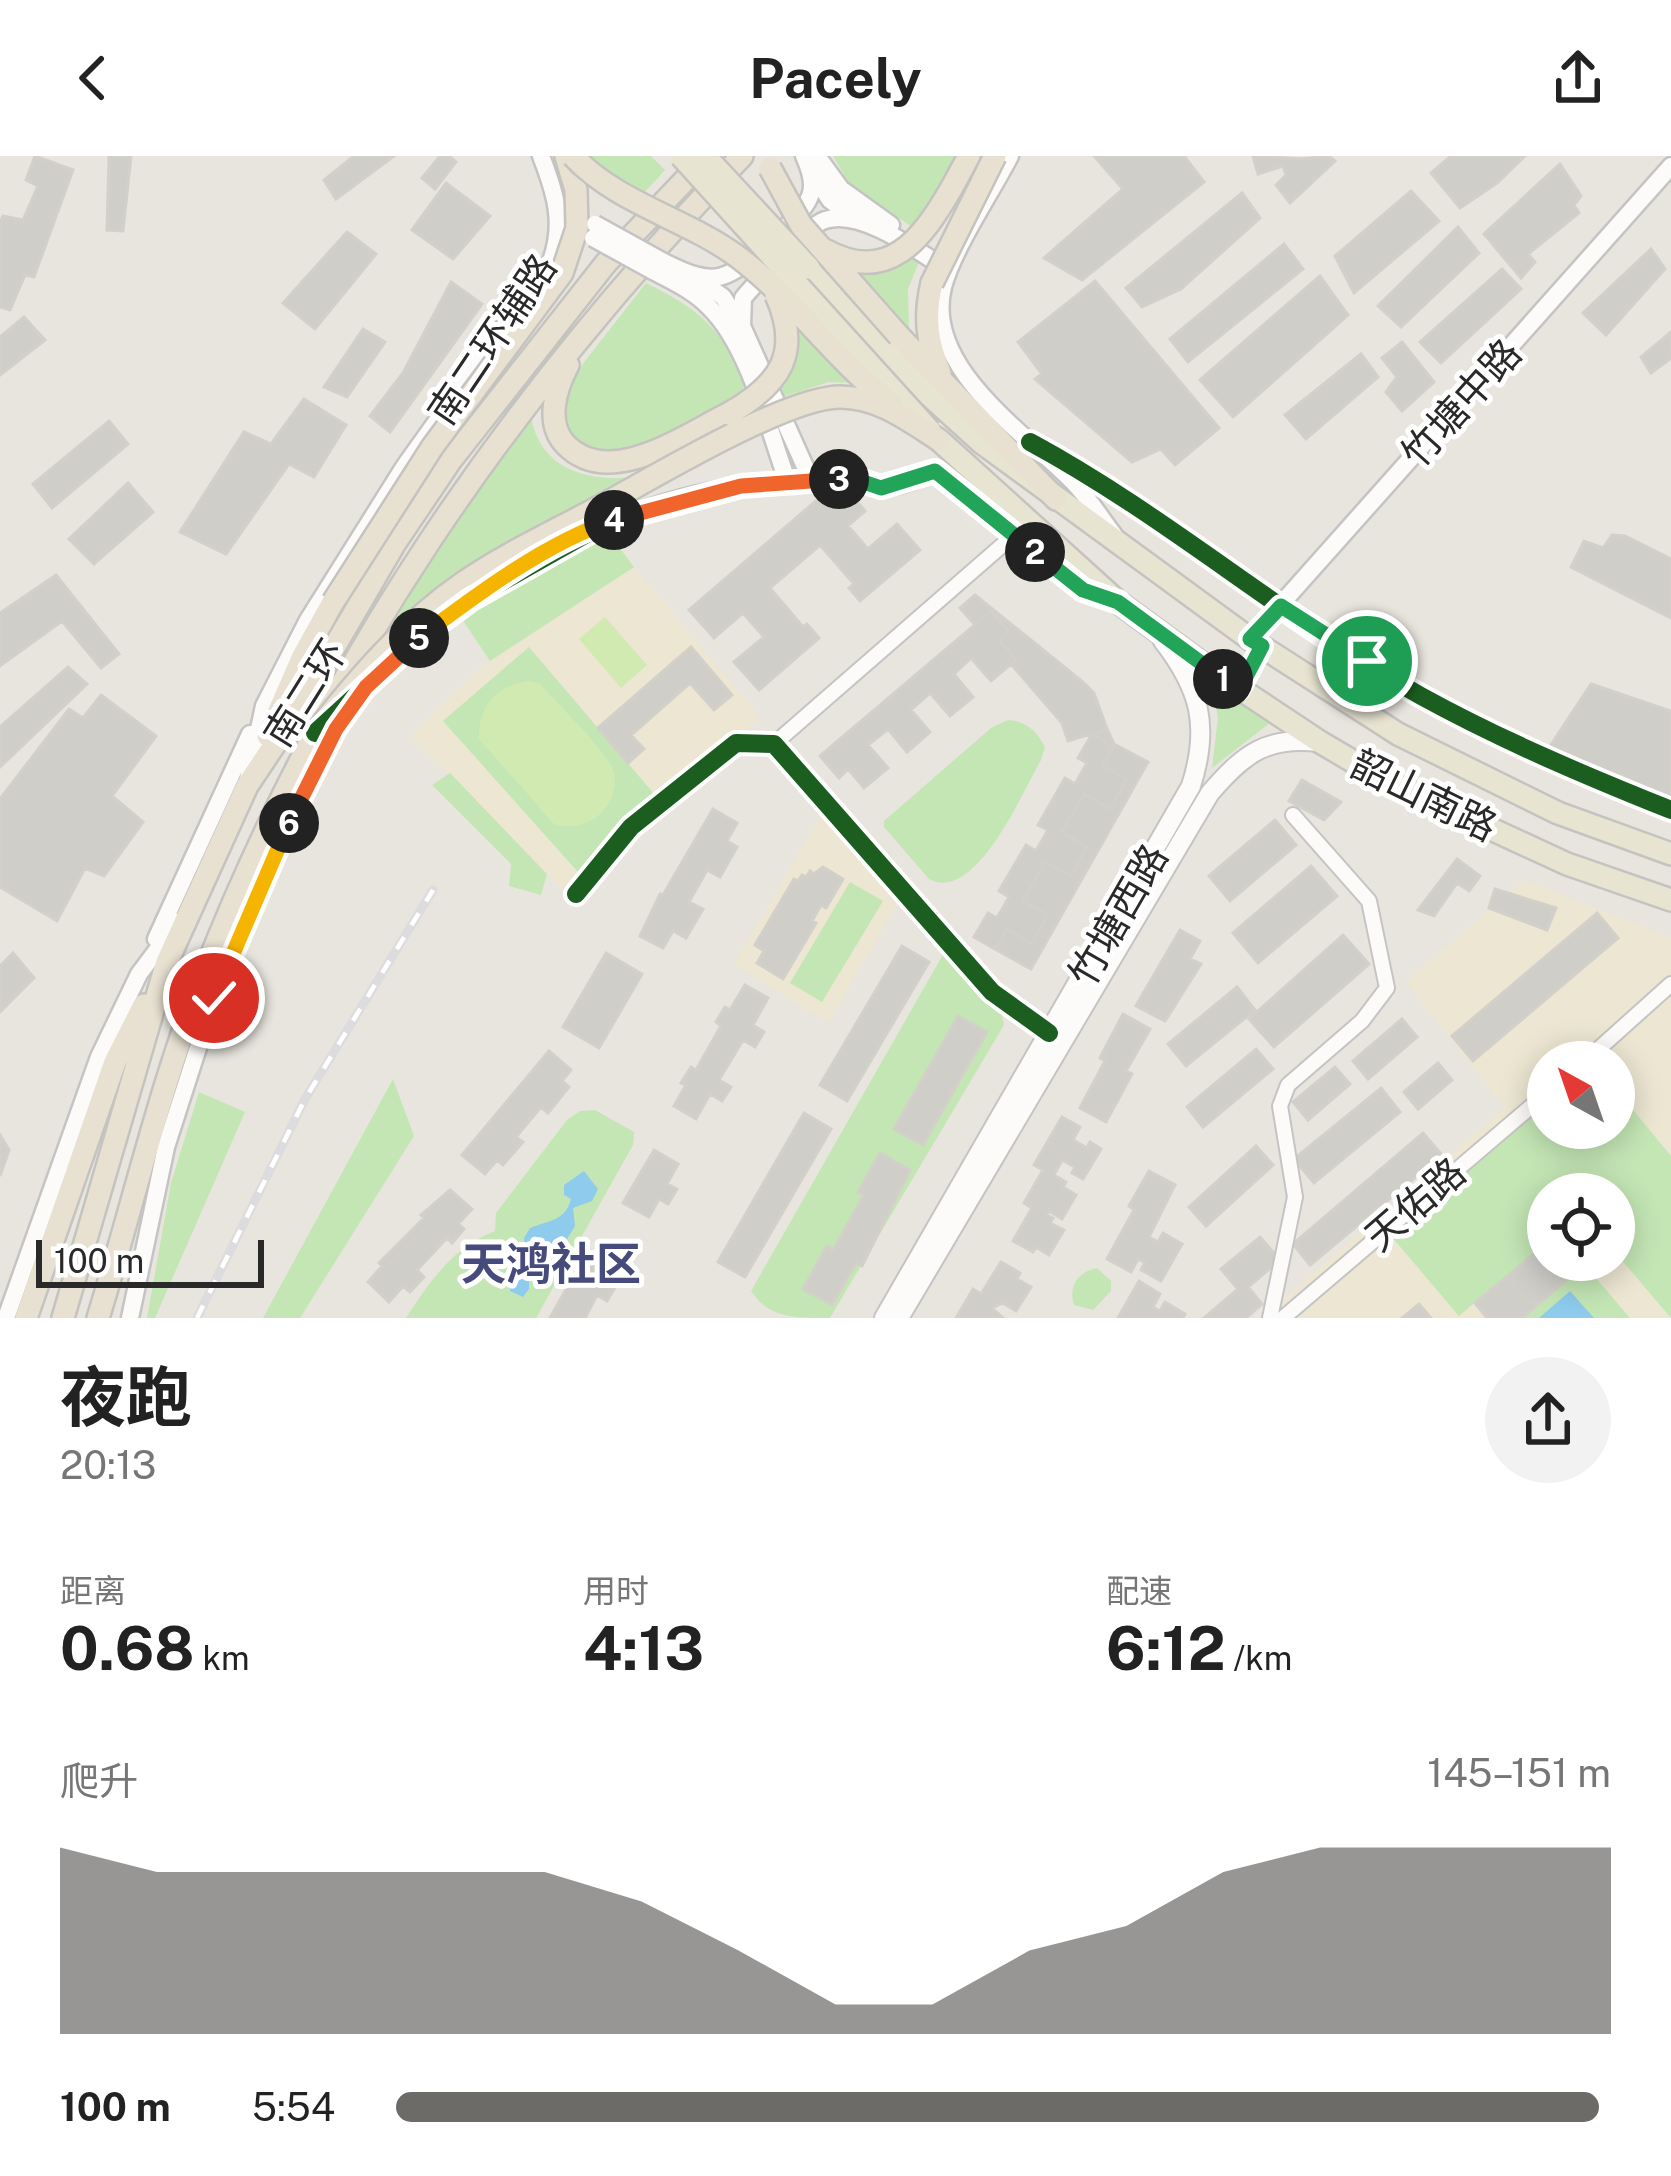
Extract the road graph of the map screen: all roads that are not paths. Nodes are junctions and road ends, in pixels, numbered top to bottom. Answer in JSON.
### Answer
{"nodes":[{"id":1,"x":541,"y":156,"type":"edge"},
{"id":2,"x":570,"y":156,"type":"edge"},
{"id":3,"x":681,"y":156,"type":"edge"},
{"id":4,"x":706,"y":156,"type":"edge"},
{"id":5,"x":742,"y":156,"type":"edge"},
{"id":6,"x":765,"y":156,"type":"edge"},
{"id":7,"x":969,"y":156,"type":"edge"},
{"id":8,"x":995,"y":156,"type":"edge"},
{"id":9,"x":1010,"y":156,"type":"edge"},
{"id":10,"x":810,"y":160,"type":"edge"},
{"id":11,"x":1671,"y":166,"type":"edge"},
{"id":12,"x":835,"y":193,"type":"junction"},
{"id":13,"x":558,"y":212,"type":"junction"},
{"id":14,"x":812,"y":222,"type":"junction"},
{"id":15,"x":862,"y":223,"type":"junction"},
{"id":16,"x":658,"y":266,"type":"junction"},
{"id":17,"x":738,"y":270,"type":"junction"},
{"id":18,"x":945,"y":272,"type":"junction"},
{"id":19,"x":692,"y":276,"type":"junction"},
{"id":20,"x":762,"y":287,"type":"junction"},
{"id":21,"x":709,"y":295,"type":"junction"},
{"id":22,"x":723,"y":310,"type":"junction"},
{"id":23,"x":591,"y":325,"type":"junction"},
{"id":24,"x":742,"y":326,"type":"junction"},
{"id":25,"x":956,"y":399,"type":"junction"},
{"id":26,"x":939,"y":440,"type":"junction"},
{"id":27,"x":1030,"y":442,"type":"junction"},
{"id":28,"x":787,"y":480,"type":"junction"},
{"id":29,"x":811,"y":480,"type":"junction"},
{"id":30,"x":1056,"y":499,"type":"junction"},
{"id":31,"x":1014,"y":535,"type":"junction"},
{"id":32,"x":1128,"y":553,"type":"junction"},
{"id":33,"x":1118,"y":602,"type":"junction"},
{"id":34,"x":1281,"y":606,"type":"junction"},
{"id":35,"x":1153,"y":627,"type":"junction"},
{"id":36,"x":1256,"y":643,"type":"junction"},
{"id":37,"x":366,"y":687,"type":"junction"},
{"id":38,"x":1239,"y":690,"type":"junction"},
{"id":39,"x":264,"y":706,"type":"junction"},
{"id":40,"x":315,"y":733,"type":"junction"},
{"id":41,"x":1320,"y":742,"type":"junction"},
{"id":42,"x":774,"y":743,"type":"junction"},
{"id":43,"x":247,"y":786,"type":"junction"},
{"id":44,"x":1671,"y":810,"type":"edge"},
{"id":45,"x":1293,"y":814,"type":"dead end"},
{"id":46,"x":1671,"y":854,"type":"edge"},
{"id":47,"x":577,"y":894,"type":"dead end"},
{"id":48,"x":1671,"y":900,"type":"edge"},
{"id":49,"x":193,"y":903,"type":"junction"},
{"id":50,"x":167,"y":962,"type":"junction"},
{"id":51,"x":139,"y":974,"type":"junction"},
{"id":52,"x":1671,"y":984,"type":"edge"},
{"id":53,"x":208,"y":989,"type":"junction"},
{"id":54,"x":1049,"y":1033,"type":"junction"},
{"id":55,"x":1607,"y":1041,"type":"edge"},
{"id":56,"x":1527,"y":1110,"type":"edge"},
{"id":57,"x":134,"y":1191,"type":"junction"},
{"id":58,"x":6,"y":1318,"type":"edge"},
{"id":59,"x":26,"y":1318,"type":"edge"},
{"id":60,"x":63,"y":1318,"type":"edge"},
{"id":61,"x":98,"y":1318,"type":"edge"},
{"id":62,"x":112,"y":1318,"type":"edge"},
{"id":63,"x":130,"y":1318,"type":"edge"},
{"id":64,"x":884,"y":1318,"type":"edge"},
{"id":65,"x":899,"y":1318,"type":"edge"},
{"id":66,"x":1270,"y":1318,"type":"edge"},
{"id":67,"x":1283,"y":1318,"type":"edge"}],
"edges":[{"from":1,"to":13,"type":"street"},
{"from":2,"to":20,"type":"highway","bridge":true},
{"from":2,"to":43,"type":"highway","bridge":true},
{"from":3,"to":26,"type":"main road","name":"韶山南路","bridge":true},
{"from":4,"to":30,"type":"main road","name":"韶山南路","bridge":true},
{"from":4,"to":43,"type":"highway","name":"南二环"},
{"from":5,"to":23,"type":"highway","name":"南二环"},
{"from":6,"to":14,"type":"highway","bridge":true},
{"from":7,"to":14,"type":"highway","bridge":true},
{"from":8,"to":18,"type":"highway","bridge":true},
{"from":9,"to":18,"type":"street"},
{"from":10,"to":12,"type":"street"},
{"from":10,"to":14,"type":"street"},
{"from":11,"to":34,"type":"street","name":"竹塘中路"},
{"from":12,"to":14,"type":"street"},
{"from":12,"to":15,"type":"street"},
{"from":12,"to":18,"type":"street"},
{"from":13,"to":16,"type":"street","name":"南二环辅路","bridge":true},
{"from":13,"to":39,"type":"street","name":"南二环辅路"},
{"from":14,"to":15,"type":"street"},
{"from":14,"to":17,"type":"street"},
{"from":14,"to":20,"type":"street"},
{"from":14,"to":25,"type":"highway","bridge":true},
{"from":15,"to":18,"type":"street"},
{"from":16,"to":19,"type":"street","name":"南二环辅路"},
{"from":16,"to":21,"type":"street"},
{"from":17,"to":19,"type":"street"},
{"from":17,"to":21,"type":"street"},
{"from":18,"to":25,"type":"highway"},
{"from":18,"to":27,"type":"street"},
{"from":19,"to":21,"type":"street","name":"南二环辅路"},
{"from":20,"to":22,"type":"street"},
{"from":20,"to":23,"type":"highway","bridge":true},
{"from":20,"to":24,"type":"street"},
{"from":20,"to":26,"type":"highway","bridge":true},
{"from":21,"to":22,"type":"street"},
{"from":22,"to":24,"type":"street"},
{"from":22,"to":28,"type":"street"},
{"from":23,"to":40,"type":"highway","name":"南二环"},
{"from":24,"to":29,"type":"street"},
{"from":25,"to":30,"type":"highway"},
{"from":26,"to":33,"type":"main road","name":"韶山南路"},
{"from":26,"to":40,"type":"highway","bridge":true},
{"from":27,"to":32,"type":"street"},
{"from":27,"to":34,"type":"street"},
{"from":28,"to":29,"type":"street"},
{"from":28,"to":37,"type":"street"},
{"from":29,"to":31,"type":"street"},
{"from":30,"to":32,"type":"main road","name":"韶山南路"},
{"from":31,"to":33,"type":"street"},
{"from":31,"to":42,"type":"street"},
{"from":32,"to":36,"type":"main road","name":"韶山南路"},
{"from":33,"to":35,"type":"main road","name":"韶山南路"},
{"from":34,"to":36,"type":"street","name":"竹塘中路"},
{"from":34,"to":44,"type":"street"},
{"from":35,"to":38,"type":"main road","name":"韶山南路"},
{"from":35,"to":54,"type":"main road","name":"竹塘西路"},
{"from":36,"to":38,"type":"main road"},
{"from":36,"to":46,"type":"main road","name":"韶山南路"},
{"from":37,"to":40,"type":"street"},
{"from":37,"to":53,"type":"street"},
{"from":38,"to":41,"type":"main road","name":"韶山南路"},
{"from":39,"to":43,"type":"street","name":"南二环辅路"},
{"from":39,"to":51,"type":"street","name":"南二环辅路"},
{"from":40,"to":53,"type":"highway","name":"南二环"},
{"from":41,"to":48,"type":"main road","name":"韶山南路"},
{"from":41,"to":65,"type":"main road","name":"竹塘西路"},
{"from":42,"to":47,"type":"street"},
{"from":42,"to":54,"type":"street"},
{"from":43,"to":49,"type":"highway","name":"南二环"},
{"from":45,"to":66,"type":"street"},
{"from":49,"to":50,"type":"highway","name":"南二环"},
{"from":49,"to":51,"type":"street","name":"南二环辅路"},
{"from":50,"to":59,"type":"highway"},
{"from":50,"to":60,"type":"highway","name":"南二环"},
{"from":51,"to":58,"type":"street","name":"南二环辅路"},
{"from":52,"to":55,"type":"street"},
{"from":53,"to":57,"type":"highway","name":"南二环"},
{"from":53,"to":63,"type":"street"},
{"from":54,"to":64,"type":"main road","name":"竹塘西路"},
{"from":56,"to":67,"type":"street","name":"天佑路"},
{"from":57,"to":61,"type":"highway","name":"南二环"},
{"from":57,"to":62,"type":"highway"}]}
